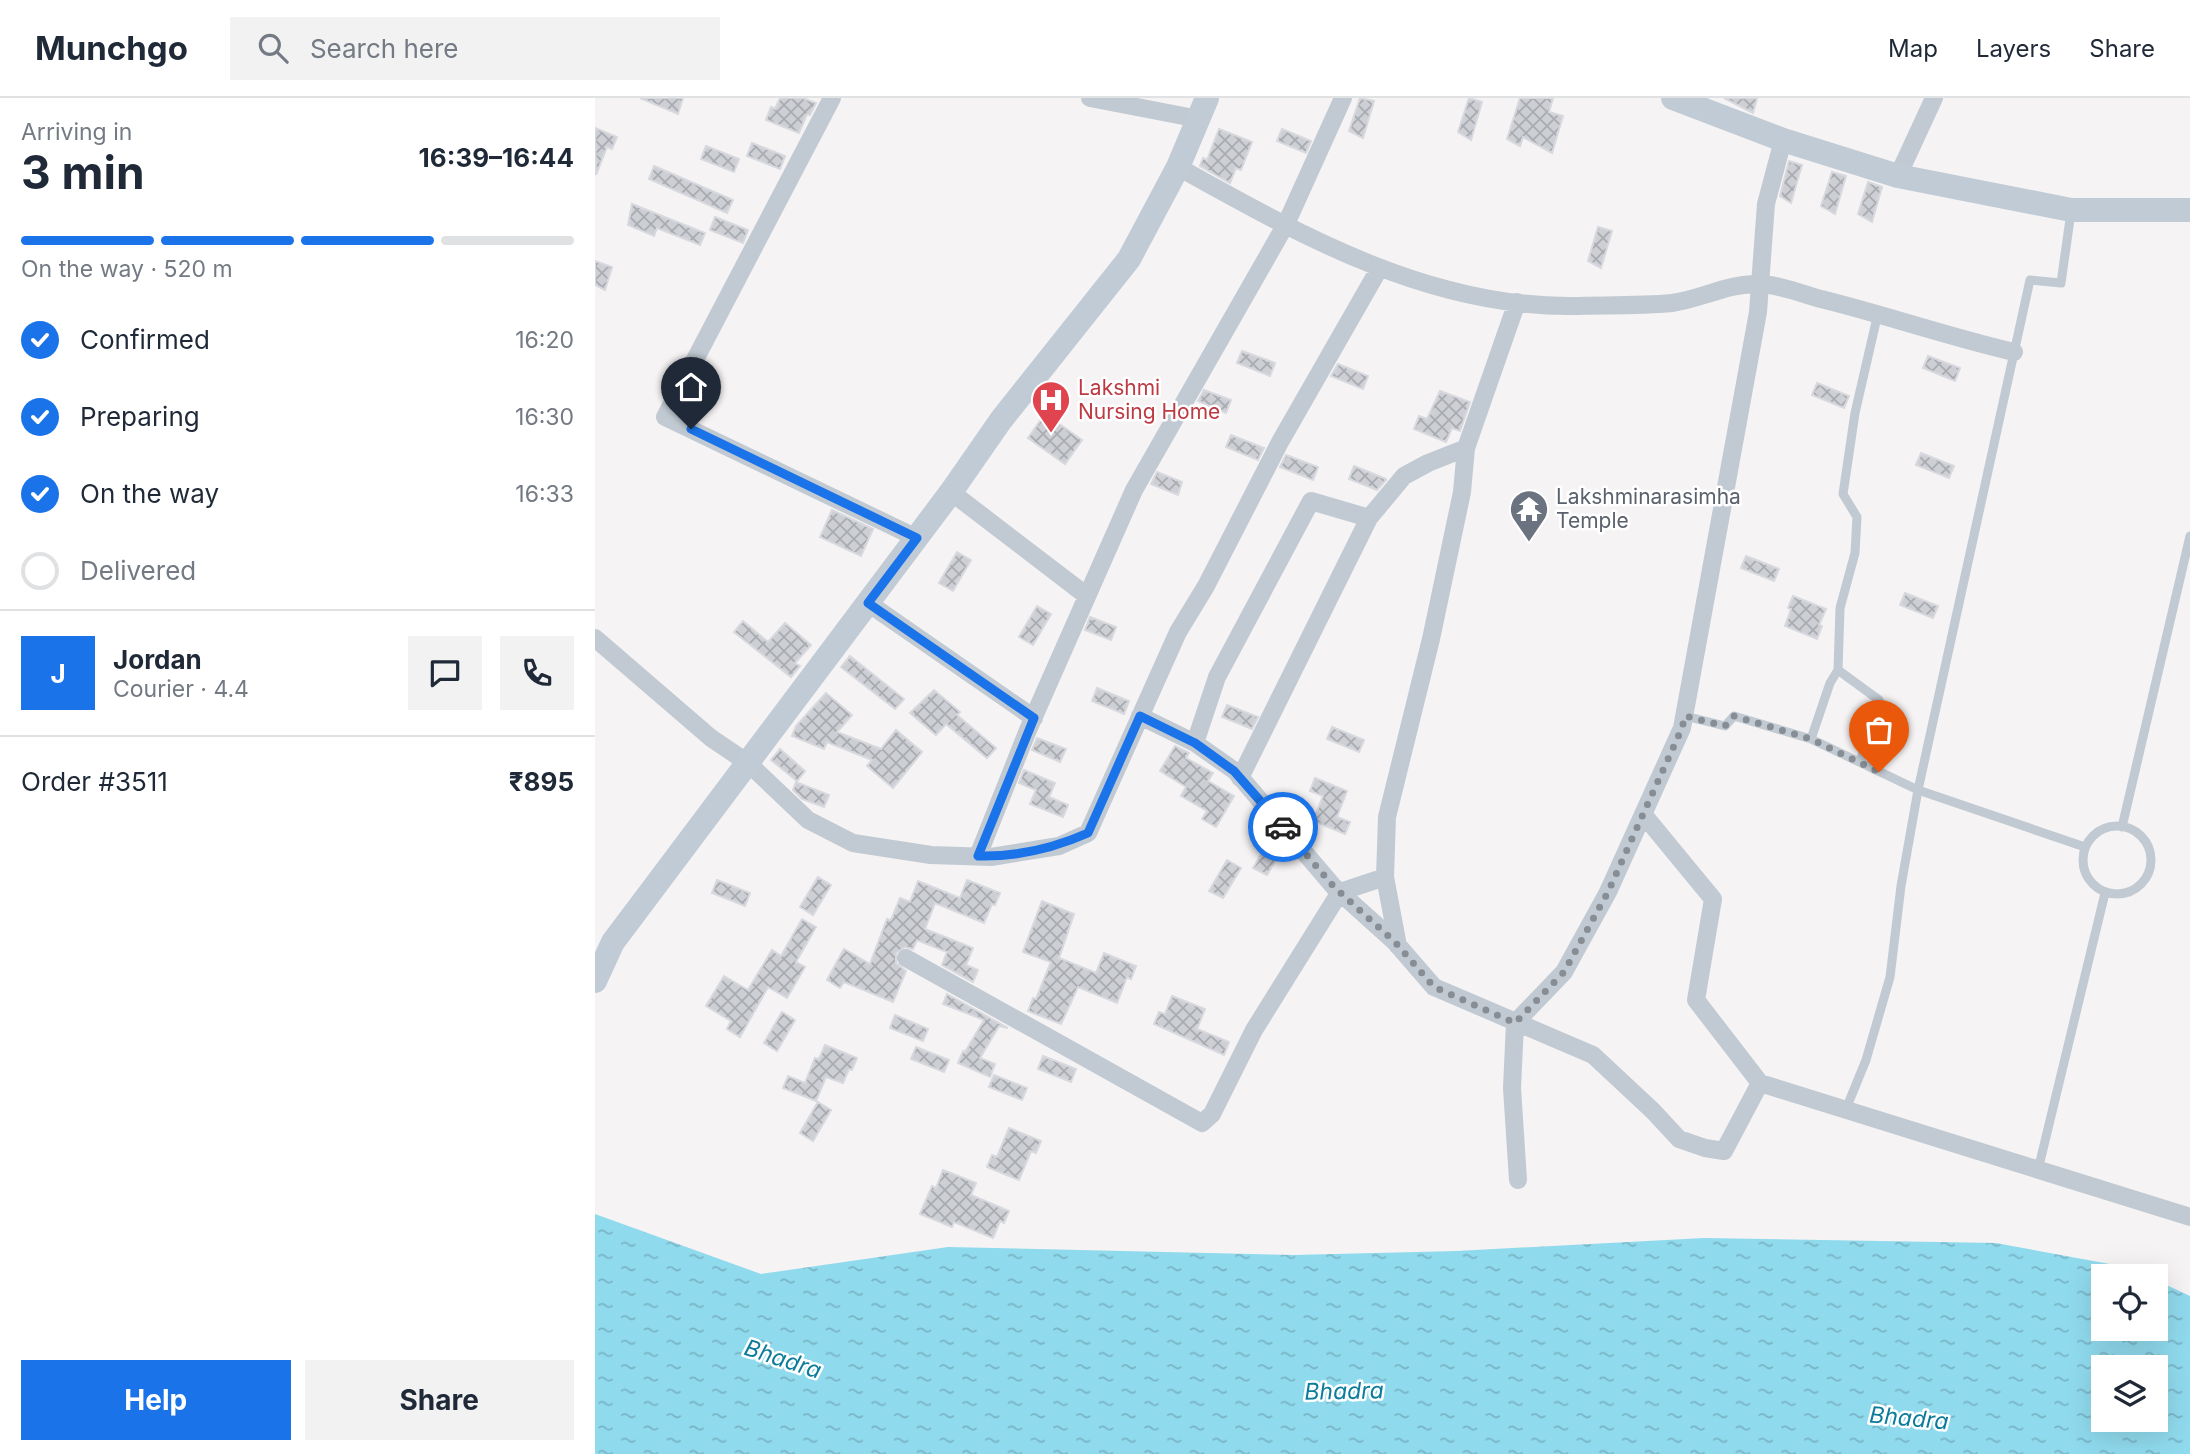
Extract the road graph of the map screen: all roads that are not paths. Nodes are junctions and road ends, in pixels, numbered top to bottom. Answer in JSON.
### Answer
{"nodes":[{"id":1,"x":832,"y":98,"type":"edge"},
{"id":2,"x":1090,"y":98,"type":"edge"},
{"id":3,"x":1343,"y":98,"type":"edge"},
{"id":4,"x":1674,"y":98,"type":"edge"},
{"id":5,"x":1934,"y":98,"type":"edge"},
{"id":6,"x":1203,"y":108,"type":"edge"},
{"id":7,"x":1783,"y":140,"type":"junction"},
{"id":8,"x":1178,"y":167,"type":"junction"},
{"id":9,"x":1898,"y":176,"type":"junction"},
{"id":10,"x":2071,"y":210,"type":"junction"},
{"id":11,"x":2190,"y":210,"type":"edge"},
{"id":12,"x":1286,"y":224,"type":"junction"},
{"id":13,"x":1379,"y":269,"type":"junction"},
{"id":14,"x":1760,"y":284,"type":"junction"},
{"id":15,"x":1517,"y":302,"type":"junction"},
{"id":16,"x":1878,"y":313,"type":"junction"},
{"id":17,"x":2014,"y":352,"type":"junction"},
{"id":18,"x":1466,"y":448,"type":"junction"},
{"id":19,"x":951,"y":492,"type":"junction"},
{"id":20,"x":1369,"y":518,"type":"junction"},
{"id":21,"x":2190,"y":536,"type":"edge"},
{"id":22,"x":917,"y":538,"type":"junction"},
{"id":23,"x":1087,"y":596,"type":"junction"},
{"id":24,"x":868,"y":603,"type":"junction"},
{"id":25,"x":595,"y":638,"type":"edge"},
{"id":26,"x":1838,"y":670,"type":"junction"},
{"id":27,"x":1140,"y":716,"type":"junction"},
{"id":28,"x":1685,"y":716,"type":"junction"},
{"id":29,"x":1034,"y":718,"type":"junction"},
{"id":30,"x":1811,"y":739,"type":"junction"},
{"id":31,"x":1195,"y":743,"type":"junction"},
{"id":32,"x":1860,"y":762,"type":"junction"},
{"id":33,"x":748,"y":763,"type":"junction"},
{"id":34,"x":1240,"y":778,"type":"junction"},
{"id":35,"x":1918,"y":790,"type":"junction"},
{"id":36,"x":1643,"y":814,"type":"junction"},
{"id":37,"x":2122,"y":827,"type":"junction"},
{"id":38,"x":2085,"y":847,"type":"junction"},
{"id":39,"x":978,"y":856,"type":"junction"},
{"id":40,"x":1385,"y":877,"type":"junction"},
{"id":41,"x":1340,"y":892,"type":"junction"},
{"id":42,"x":2105,"y":893,"type":"junction"},
{"id":43,"x":1398,"y":946,"type":"junction"},
{"id":44,"x":906,"y":958,"type":"dead end"},
{"id":45,"x":595,"y":981,"type":"edge"},
{"id":46,"x":1515,"y":1023,"type":"junction"},
{"id":47,"x":1760,"y":1083,"type":"junction"},
{"id":48,"x":1846,"y":1110,"type":"junction"},
{"id":49,"x":2038,"y":1170,"type":"junction"},
{"id":50,"x":1518,"y":1180,"type":"dead end"},
{"id":51,"x":2190,"y":1217,"type":"edge"}],
"edges":[{"from":1,"to":22,"type":"street"},
{"from":2,"to":6,"type":"street"},
{"from":3,"to":12,"type":"street"},
{"from":4,"to":7,"type":"main road"},
{"from":5,"to":9,"type":"street"},
{"from":6,"to":8,"type":"main road"},
{"from":7,"to":9,"type":"main road"},
{"from":7,"to":14,"type":"street"},
{"from":8,"to":12,"type":"street"},
{"from":8,"to":19,"type":"main road"},
{"from":9,"to":10,"type":"main road"},
{"from":10,"to":11,"type":"main road"},
{"from":10,"to":17,"type":"lane"},
{"from":12,"to":13,"type":"street"},
{"from":12,"to":23,"type":"street"},
{"from":13,"to":15,"type":"street"},
{"from":13,"to":27,"type":"street"},
{"from":14,"to":15,"type":"street"},
{"from":14,"to":16,"type":"street"},
{"from":14,"to":28,"type":"street"},
{"from":15,"to":18,"type":"street"},
{"from":16,"to":17,"type":"street"},
{"from":16,"to":26,"type":"lane"},
{"from":17,"to":35,"type":"lane"},
{"from":18,"to":20,"type":"street"},
{"from":18,"to":40,"type":"street"},
{"from":19,"to":22,"type":"main road"},
{"from":19,"to":23,"type":"street"},
{"from":20,"to":31,"type":"street"},
{"from":20,"to":34,"type":"street"},
{"from":21,"to":37,"type":"lane"},
{"from":22,"to":24,"type":"main road"},
{"from":23,"to":29,"type":"street"},
{"from":24,"to":29,"type":"street"},
{"from":24,"to":33,"type":"main road"},
{"from":25,"to":33,"type":"street"},
{"from":26,"to":30,"type":"lane"},
{"from":26,"to":32,"type":"lane"},
{"from":27,"to":31,"type":"street"},
{"from":27,"to":39,"type":"street"},
{"from":28,"to":30,"type":"lane"},
{"from":28,"to":36,"type":"street"},
{"from":29,"to":39,"type":"street"},
{"from":30,"to":32,"type":"lane"},
{"from":31,"to":34,"type":"street"},
{"from":32,"to":35,"type":"lane"},
{"from":33,"to":39,"type":"street"},
{"from":33,"to":45,"type":"main road"},
{"from":34,"to":41,"type":"street"},
{"from":35,"to":38,"type":"lane"},
{"from":35,"to":48,"type":"lane"},
{"from":36,"to":46,"type":"street"},
{"from":36,"to":47,"type":"street"},
{"from":37,"to":38,"type":"lane"},
{"from":37,"to":42,"type":"lane"},
{"from":38,"to":42,"type":"lane"},
{"from":40,"to":41,"type":"street"},
{"from":40,"to":43,"type":"street"},
{"from":41,"to":43,"type":"street"},
{"from":41,"to":44,"type":"street"},
{"from":42,"to":49,"type":"lane"},
{"from":43,"to":46,"type":"street"},
{"from":46,"to":47,"type":"street"},
{"from":46,"to":50,"type":"street"},
{"from":47,"to":48,"type":"street"},
{"from":48,"to":49,"type":"street"},
{"from":49,"to":51,"type":"street"}]}
